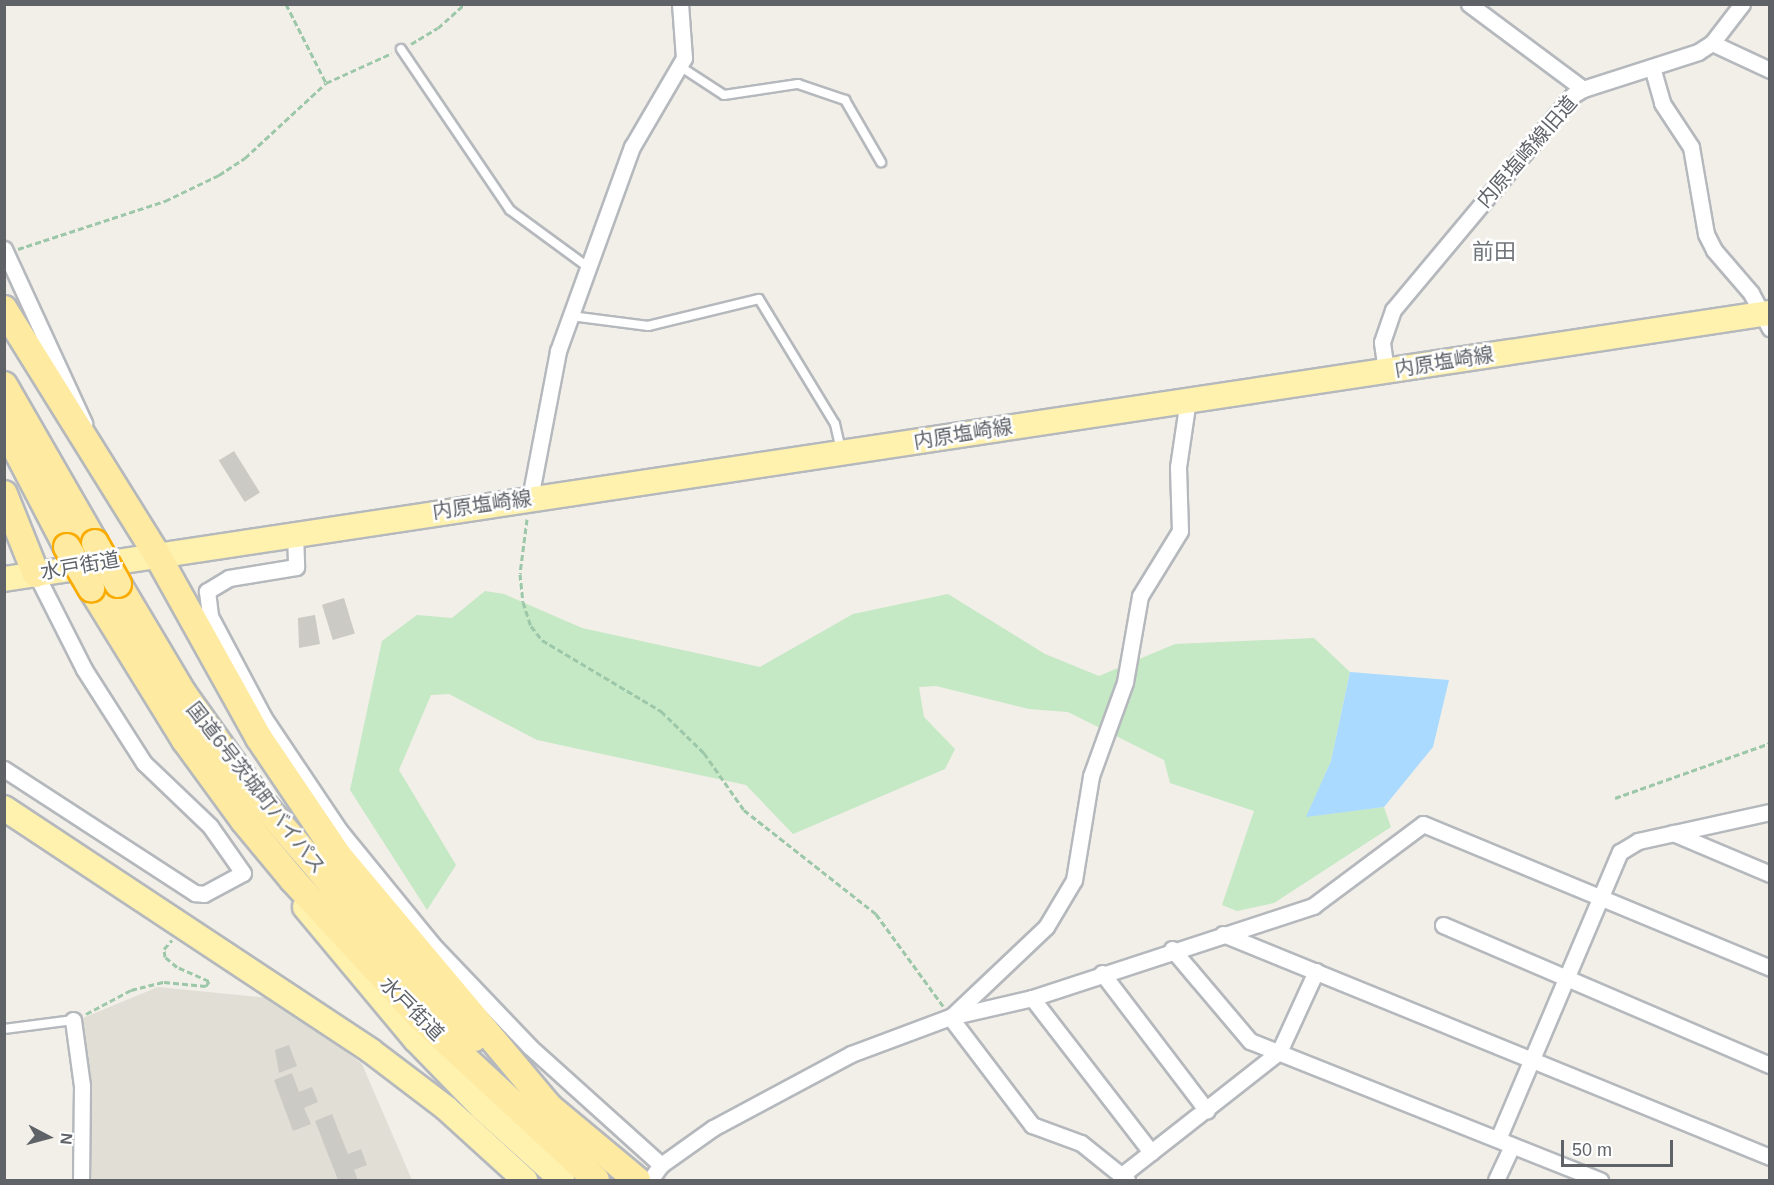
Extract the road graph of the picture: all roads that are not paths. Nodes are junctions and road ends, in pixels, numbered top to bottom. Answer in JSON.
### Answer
{"nodes":[{"id":1,"x":680,"y":4,"type":"edge"},
{"id":2,"x":1469,"y":4,"type":"edge"},
{"id":3,"x":1742,"y":4,"type":"edge"},
{"id":4,"x":1712,"y":43,"type":"junction"},
{"id":5,"x":401,"y":49,"type":"road end"},
{"id":6,"x":681,"y":67,"type":"junction"},
{"id":7,"x":1652,"y":67,"type":"junction"},
{"id":8,"x":1770,"y":70,"type":"edge"},
{"id":9,"x":1583,"y":88,"type":"junction"},
{"id":10,"x":880,"y":162,"type":"dead end"},
{"id":11,"x":5,"y":251,"type":"edge"},
{"id":12,"x":590,"y":267,"type":"junction"},
{"id":13,"x":4,"y":309,"type":"edge"},
{"id":14,"x":571,"y":316,"type":"junction"},
{"id":15,"x":1768,"y":319,"type":"edge"},
{"id":16,"x":1386,"y":371,"type":"junction"},
{"id":17,"x":4,"y":385,"type":"edge"},
{"id":18,"x":1188,"y":399,"type":"junction"},
{"id":19,"x":4,"y":426,"type":"edge"},
{"id":20,"x":842,"y":452,"type":"junction"},
{"id":21,"x":93,"y":458,"type":"junction"},
{"id":22,"x":4,"y":494,"type":"edge"},
{"id":23,"x":530,"y":498,"type":"junction"},
{"id":24,"x":295,"y":533,"type":"junction"},
{"id":25,"x":156,"y":553,"type":"junction"},
{"id":26,"x":36,"y":574,"type":"junction"},
{"id":27,"x":4,"y":579,"type":"edge"},
{"id":28,"x":4,"y":770,"type":"edge"},
{"id":29,"x":4,"y":808,"type":"edge"},
{"id":30,"x":1770,"y":812,"type":"edge"},
{"id":31,"x":244,"y":821,"type":"junction"},
{"id":32,"x":1673,"y":833,"type":"junction"},
{"id":33,"x":1770,"y":874,"type":"edge"},
{"id":34,"x":1599,"y":898,"type":"junction"},
{"id":35,"x":1443,"y":926,"type":"dead end"},
{"id":36,"x":1222,"y":934,"type":"junction"},
{"id":37,"x":1172,"y":949,"type":"junction"},
{"id":38,"x":1770,"y":968,"type":"edge"},
{"id":39,"x":1316,"y":971,"type":"junction"},
{"id":40,"x":1102,"y":973,"type":"junction"},
{"id":41,"x":1566,"y":978,"type":"junction"},
{"id":42,"x":1032,"y":998,"type":"junction"},
{"id":43,"x":950,"y":1017,"type":"junction"},
{"id":44,"x":73,"y":1020,"type":"joint"},
{"id":45,"x":4,"y":1029,"type":"edge"},
{"id":46,"x":1279,"y":1052,"type":"junction"},
{"id":47,"x":1532,"y":1059,"type":"junction"},
{"id":48,"x":1770,"y":1065,"type":"edge"},
{"id":49,"x":553,"y":1111,"type":"junction"},
{"id":50,"x":1207,"y":1111,"type":"junction"},
{"id":51,"x":1505,"y":1142,"type":"junction"},
{"id":52,"x":1151,"y":1152,"type":"junction"},
{"id":53,"x":1770,"y":1157,"type":"edge"},
{"id":54,"x":662,"y":1165,"type":"junction"},
{"id":55,"x":1125,"y":1178,"type":"edge"},
{"id":56,"x":524,"y":1179,"type":"edge"},
{"id":57,"x":1591,"y":1179,"type":"edge"},
{"id":58,"x":81,"y":1180,"type":"edge"},
{"id":59,"x":562,"y":1180,"type":"edge"},
{"id":60,"x":596,"y":1180,"type":"edge"},
{"id":61,"x":637,"y":1180,"type":"edge"},
{"id":62,"x":650,"y":1180,"type":"edge"},
{"id":63,"x":1496,"y":1180,"type":"edge"}],
"edges":[{"from":1,"to":6,"type":"street"},
{"from":2,"to":9,"type":"street"},
{"from":3,"to":4,"type":"street"},
{"from":4,"to":7,"type":"street","name":"内原塩崎線旧道"},
{"from":4,"to":8,"type":"street"},
{"from":5,"to":12,"type":"lane"},
{"from":6,"to":10,"type":"lane"},
{"from":6,"to":12,"type":"street"},
{"from":7,"to":9,"type":"street","name":"内原塩崎線旧道"},
{"from":7,"to":15,"type":"street"},
{"from":9,"to":16,"type":"street","name":"内原塩崎線旧道"},
{"from":11,"to":21,"type":"street"},
{"from":12,"to":14,"type":"street"},
{"from":13,"to":21,"type":"highway"},
{"from":14,"to":20,"type":"lane"},
{"from":14,"to":23,"type":"street"},
{"from":15,"to":16,"type":"main road","name":"内原塩崎線"},
{"from":16,"to":18,"type":"main road","name":"内原塩崎線"},
{"from":17,"to":49,"type":"highway","name":"国道6号茨城町バイパス","bridge":true},
{"from":18,"to":20,"type":"main road","name":"内原塩崎線"},
{"from":18,"to":43,"type":"street"},
{"from":19,"to":31,"type":"highway","name":"国道6号茨城町バイパス","bridge":true},
{"from":20,"to":23,"type":"main road","name":"内原塩崎線"},
{"from":21,"to":25,"type":"highway"},
{"from":22,"to":26,"type":"highway"},
{"from":23,"to":24,"type":"main road","name":"内原塩崎線"},
{"from":24,"to":25,"type":"main road","name":"内原塩崎線"},
{"from":24,"to":54,"type":"street"},
{"from":25,"to":26,"type":"main road","name":"水戸街道"},
{"from":25,"to":49,"type":"highway"},
{"from":26,"to":27,"type":"main road","name":"水戸街道"},
{"from":26,"to":28,"type":"street"},
{"from":29,"to":56,"type":"main road"},
{"from":30,"to":32,"type":"street"},
{"from":31,"to":59,"type":"main road"},
{"from":31,"to":60,"type":"highway","name":"水戸街道"},
{"from":32,"to":33,"type":"street"},
{"from":32,"to":34,"type":"street"},
{"from":34,"to":36,"type":"street"},
{"from":34,"to":38,"type":"street"},
{"from":34,"to":41,"type":"street"},
{"from":35,"to":41,"type":"street"},
{"from":36,"to":37,"type":"street"},
{"from":36,"to":39,"type":"street"},
{"from":37,"to":40,"type":"street"},
{"from":37,"to":46,"type":"street"},
{"from":39,"to":46,"type":"street"},
{"from":39,"to":47,"type":"street"},
{"from":40,"to":42,"type":"street"},
{"from":40,"to":50,"type":"street"},
{"from":41,"to":47,"type":"street"},
{"from":41,"to":48,"type":"street"},
{"from":42,"to":43,"type":"street"},
{"from":42,"to":52,"type":"street"},
{"from":43,"to":54,"type":"street"},
{"from":43,"to":55,"type":"street"},
{"from":44,"to":45,"type":"lane"},
{"from":44,"to":58,"type":"street"},
{"from":46,"to":50,"type":"street"},
{"from":46,"to":51,"type":"street"},
{"from":47,"to":51,"type":"street"},
{"from":47,"to":53,"type":"street"},
{"from":49,"to":61,"type":"highway"},
{"from":50,"to":52,"type":"street"},
{"from":51,"to":57,"type":"street"},
{"from":51,"to":63,"type":"street"},
{"from":52,"to":55,"type":"street"},
{"from":54,"to":62,"type":"street"}]}
